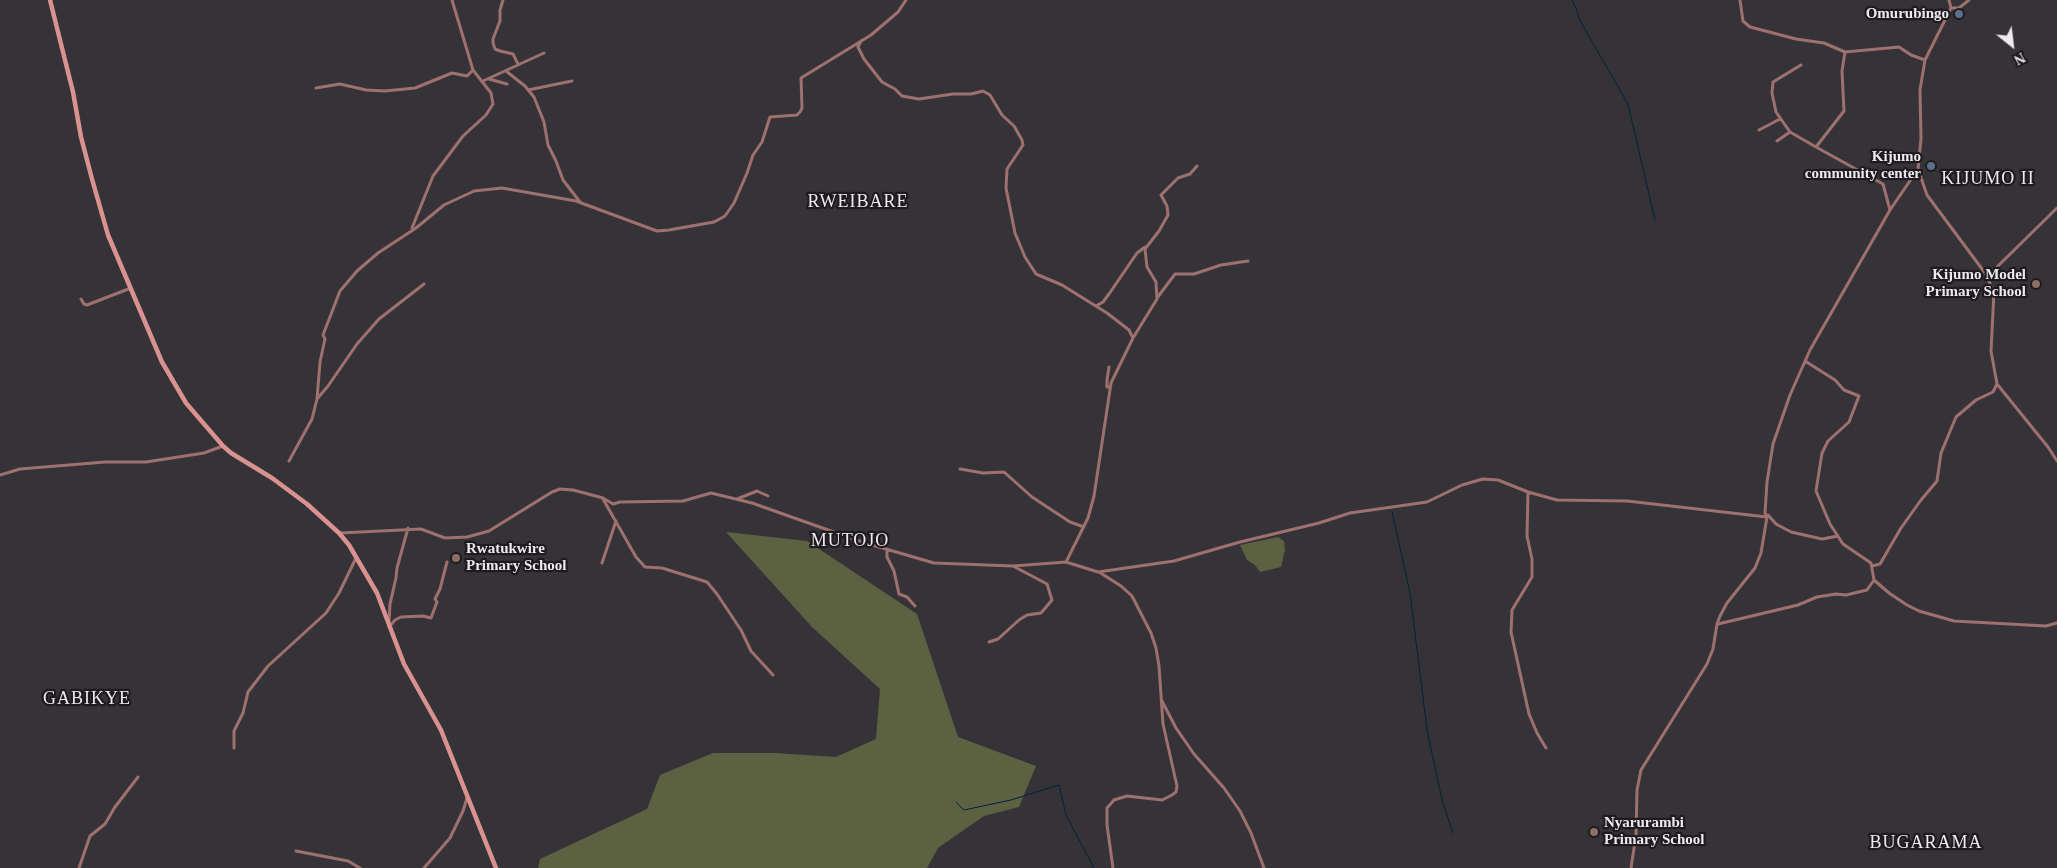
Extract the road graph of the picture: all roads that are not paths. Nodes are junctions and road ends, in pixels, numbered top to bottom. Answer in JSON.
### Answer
{"nodes":[{"id":1,"x":50,"y":0,"type":"edge"},
{"id":2,"x":452,"y":0,"type":"edge"},
{"id":3,"x":503,"y":0,"type":"edge"},
{"id":4,"x":906,"y":0,"type":"edge"},
{"id":5,"x":1740,"y":0,"type":"edge"},
{"id":6,"x":1949,"y":0,"type":"edge"},
{"id":7,"x":1969,"y":0,"type":"edge"},
{"id":8,"x":1951,"y":8,"type":"junction"},
{"id":9,"x":861,"y":41,"type":"junction"},
{"id":10,"x":1845,"y":52,"type":"junction"},
{"id":11,"x":544,"y":53,"type":"dead end"},
{"id":12,"x":1925,"y":60,"type":"junction"},
{"id":13,"x":518,"y":64,"type":"junction"},
{"id":14,"x":1801,"y":65,"type":"dead end"},
{"id":15,"x":473,"y":70,"type":"junction"},
{"id":16,"x":506,"y":71,"type":"junction"},
{"id":17,"x":489,"y":79,"type":"junction"},
{"id":18,"x":483,"y":81,"type":"junction"},
{"id":19,"x":572,"y":81,"type":"dead end"},
{"id":20,"x":507,"y":84,"type":"dead end"},
{"id":21,"x":316,"y":88,"type":"dead end"},
{"id":22,"x":528,"y":90,"type":"junction"},
{"id":23,"x":1780,"y":118,"type":"junction"},
{"id":24,"x":1759,"y":130,"type":"dead end"},
{"id":25,"x":1790,"y":132,"type":"junction"},
{"id":26,"x":1777,"y":141,"type":"dead end"},
{"id":27,"x":1816,"y":147,"type":"junction"},
{"id":28,"x":1197,"y":166,"type":"dead end"},
{"id":29,"x":1918,"y":169,"type":"junction"},
{"id":30,"x":580,"y":202,"type":"junction"},
{"id":31,"x":2057,"y":208,"type":"edge"},
{"id":32,"x":1890,"y":210,"type":"junction"},
{"id":33,"x":412,"y":229,"type":"junction"},
{"id":34,"x":1146,"y":247,"type":"junction"},
{"id":35,"x":1248,"y":261,"type":"dead end"},
{"id":36,"x":1985,"y":273,"type":"junction"},
{"id":37,"x":424,"y":284,"type":"dead end"},
{"id":38,"x":130,"y":288,"type":"junction"},
{"id":39,"x":81,"y":299,"type":"dead end"},
{"id":40,"x":1157,"y":299,"type":"junction"},
{"id":41,"x":1095,"y":307,"type":"junction"},
{"id":42,"x":1133,"y":338,"type":"junction"},
{"id":43,"x":1806,"y":362,"type":"junction"},
{"id":44,"x":1110,"y":367,"type":"dead end"},
{"id":45,"x":1997,"y":384,"type":"junction"},
{"id":46,"x":1110,"y":387,"type":"junction"},
{"id":47,"x":317,"y":399,"type":"junction"},
{"id":48,"x":223,"y":446,"type":"junction"},
{"id":49,"x":289,"y":460,"type":"dead end"},
{"id":50,"x":2057,"y":462,"type":"edge"},
{"id":51,"x":960,"y":468,"type":"dead end"},
{"id":52,"x":0,"y":474,"type":"edge"},
{"id":53,"x":1528,"y":492,"type":"junction"},
{"id":54,"x":768,"y":496,"type":"dead end"},
{"id":55,"x":603,"y":498,"type":"junction"},
{"id":56,"x":736,"y":499,"type":"junction"},
{"id":57,"x":1766,"y":515,"type":"junction"},
{"id":58,"x":616,"y":521,"type":"junction"},
{"id":59,"x":1084,"y":527,"type":"junction"},
{"id":60,"x":408,"y":528,"type":"junction"},
{"id":61,"x":339,"y":533,"type":"junction"},
{"id":62,"x":1838,"y":536,"type":"junction"},
{"id":63,"x":887,"y":549,"type":"junction"},
{"id":64,"x":356,"y":558,"type":"junction"},
{"id":65,"x":447,"y":562,"type":"dead end"},
{"id":66,"x":1066,"y":562,"type":"junction"},
{"id":67,"x":602,"y":563,"type":"dead end"},
{"id":68,"x":1013,"y":566,"type":"junction"},
{"id":69,"x":1872,"y":566,"type":"junction"},
{"id":70,"x":1098,"y":572,"type":"junction"},
{"id":71,"x":1874,"y":580,"type":"junction"},
{"id":72,"x":915,"y":606,"type":"dead end"},
{"id":73,"x":2057,"y":623,"type":"edge"},
{"id":74,"x":1717,"y":624,"type":"junction"},
{"id":75,"x":389,"y":627,"type":"junction"},
{"id":76,"x":988,"y":642,"type":"dead end"},
{"id":77,"x":773,"y":675,"type":"dead end"},
{"id":78,"x":1162,"y":700,"type":"junction"},
{"id":79,"x":234,"y":748,"type":"dead end"},
{"id":80,"x":1546,"y":748,"type":"dead end"},
{"id":81,"x":138,"y":777,"type":"dead end"},
{"id":82,"x":468,"y":797,"type":"junction"},
{"id":83,"x":296,"y":851,"type":"dead end"},
{"id":84,"x":79,"y":868,"type":"edge"},
{"id":85,"x":360,"y":868,"type":"edge"},
{"id":86,"x":424,"y":868,"type":"edge"},
{"id":87,"x":496,"y":868,"type":"edge"},
{"id":88,"x":1113,"y":868,"type":"edge"},
{"id":89,"x":1264,"y":868,"type":"edge"},
{"id":90,"x":1631,"y":868,"type":"edge"}],
"edges":[{"from":1,"to":38,"type":"street"},
{"from":2,"to":15,"type":"street"},
{"from":3,"to":13,"type":"street"},
{"from":4,"to":9,"type":"street"},
{"from":5,"to":10,"type":"street"},
{"from":6,"to":8,"type":"street"},
{"from":7,"to":8,"type":"street"},
{"from":8,"to":12,"type":"street"},
{"from":9,"to":30,"type":"street"},
{"from":9,"to":41,"type":"street"},
{"from":10,"to":12,"type":"street"},
{"from":10,"to":27,"type":"street"},
{"from":11,"to":13,"type":"street"},
{"from":12,"to":29,"type":"street"},
{"from":13,"to":16,"type":"street"},
{"from":14,"to":23,"type":"street"},
{"from":15,"to":18,"type":"street"},
{"from":15,"to":21,"type":"street"},
{"from":16,"to":17,"type":"street"},
{"from":16,"to":22,"type":"street"},
{"from":17,"to":18,"type":"street"},
{"from":17,"to":20,"type":"street"},
{"from":18,"to":33,"type":"street"},
{"from":19,"to":22,"type":"street"},
{"from":22,"to":30,"type":"street"},
{"from":23,"to":24,"type":"street"},
{"from":23,"to":25,"type":"street"},
{"from":25,"to":26,"type":"street"},
{"from":25,"to":27,"type":"street"},
{"from":27,"to":32,"type":"street"},
{"from":28,"to":34,"type":"street"},
{"from":29,"to":32,"type":"street"},
{"from":29,"to":36,"type":"street"},
{"from":30,"to":33,"type":"street"},
{"from":31,"to":36,"type":"street"},
{"from":32,"to":43,"type":"street"},
{"from":33,"to":47,"type":"street"},
{"from":34,"to":40,"type":"street"},
{"from":34,"to":41,"type":"street"},
{"from":35,"to":40,"type":"street"},
{"from":36,"to":45,"type":"street"},
{"from":37,"to":47,"type":"street"},
{"from":38,"to":39,"type":"street"},
{"from":38,"to":48,"type":"street"},
{"from":40,"to":42,"type":"street"},
{"from":41,"to":42,"type":"street"},
{"from":42,"to":46,"type":"street"},
{"from":43,"to":57,"type":"street"},
{"from":43,"to":62,"type":"street"},
{"from":44,"to":46,"type":"street"},
{"from":45,"to":50,"type":"street"},
{"from":45,"to":69,"type":"street"},
{"from":46,"to":59,"type":"street"},
{"from":47,"to":49,"type":"street"},
{"from":48,"to":52,"type":"street"},
{"from":48,"to":61,"type":"street"},
{"from":51,"to":59,"type":"street"},
{"from":53,"to":57,"type":"street"},
{"from":53,"to":70,"type":"street"},
{"from":53,"to":80,"type":"street"},
{"from":54,"to":56,"type":"street"},
{"from":55,"to":56,"type":"street"},
{"from":55,"to":58,"type":"street"},
{"from":55,"to":60,"type":"street"},
{"from":56,"to":63,"type":"street"},
{"from":57,"to":62,"type":"street"},
{"from":57,"to":74,"type":"street"},
{"from":58,"to":67,"type":"street"},
{"from":58,"to":77,"type":"street"},
{"from":59,"to":66,"type":"street"},
{"from":60,"to":61,"type":"street"},
{"from":60,"to":75,"type":"street"},
{"from":61,"to":64,"type":"street"},
{"from":62,"to":69,"type":"street"},
{"from":63,"to":68,"type":"street"},
{"from":63,"to":72,"type":"street"},
{"from":64,"to":75,"type":"street"},
{"from":64,"to":79,"type":"street"},
{"from":65,"to":75,"type":"street"},
{"from":66,"to":68,"type":"street"},
{"from":66,"to":70,"type":"street"},
{"from":68,"to":76,"type":"street"},
{"from":69,"to":71,"type":"street"},
{"from":70,"to":78,"type":"street"},
{"from":71,"to":73,"type":"street"},
{"from":71,"to":74,"type":"street"},
{"from":74,"to":90,"type":"street"},
{"from":75,"to":82,"type":"street"},
{"from":78,"to":88,"type":"street"},
{"from":78,"to":89,"type":"street"},
{"from":81,"to":84,"type":"street"},
{"from":82,"to":86,"type":"street"},
{"from":82,"to":87,"type":"street"},
{"from":83,"to":85,"type":"street"}]}
